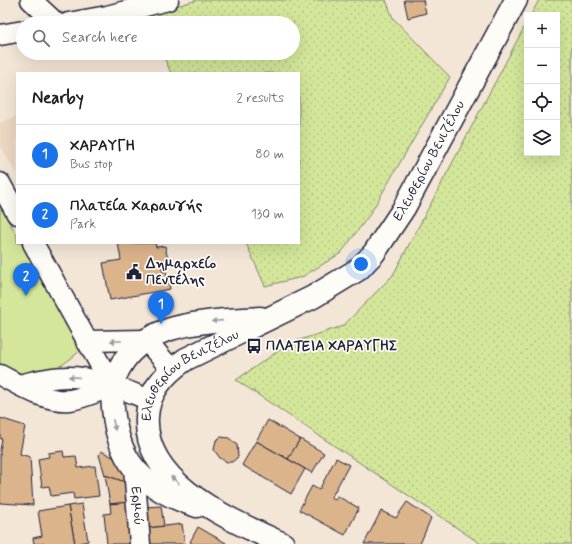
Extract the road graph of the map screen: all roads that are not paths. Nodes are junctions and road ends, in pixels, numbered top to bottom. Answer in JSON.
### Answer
{"nodes":[{"id":1,"x":31,"y":0,"type":"edge"},
{"id":2,"x":168,"y":0,"type":"edge"},
{"id":3,"x":516,"y":0,"type":"edge"},
{"id":4,"x":48,"y":16,"type":"edge"},
{"id":5,"x":107,"y":16,"type":"edge"},
{"id":6,"x":16,"y":32,"type":"edge"},
{"id":7,"x":0,"y":35,"type":"edge"},
{"id":8,"x":0,"y":183,"type":"edge"},
{"id":9,"x":16,"y":212,"type":"edge"},
{"id":10,"x":34,"y":244,"type":"edge"},
{"id":11,"x":270,"y":317,"type":"junction"},
{"id":12,"x":146,"y":340,"type":"junction"},
{"id":13,"x":86,"y":341,"type":"junction"},
{"id":14,"x":171,"y":369,"type":"junction"},
{"id":15,"x":0,"y":375,"type":"edge"},
{"id":16,"x":112,"y":386,"type":"junction"},
{"id":17,"x":150,"y":400,"type":"junction"},
{"id":18,"x":134,"y":468,"type":"junction"},
{"id":19,"x":218,"y":511,"type":"junction"},
{"id":20,"x":140,"y":544,"type":"edge"},
{"id":21,"x":283,"y":544,"type":"edge"}],
"edges":[{"from":1,"to":4,"type":"street"},
{"from":2,"to":5,"type":"street"},
{"from":3,"to":11,"type":"main road","name":"Ελευθερίου Βενιζέλου"},
{"from":6,"to":7,"type":"street"},
{"from":8,"to":9,"type":"street"},
{"from":10,"to":13,"type":"street"},
{"from":11,"to":12,"type":"main road","name":"Ελευθερίου Βενιζέλου","one_way":true},
{"from":11,"to":14,"type":"main road","name":"Ελευθερίου Βενιζέλου"},
{"from":12,"to":13,"type":"street","one_way":true},
{"from":12,"to":14,"type":"street"},
{"from":12,"to":16,"type":"main road","name":"Ελευθερίου Βενιζέλου"},
{"from":13,"to":16,"type":"street"},
{"from":14,"to":17,"type":"main road","name":"Ελευθερίου Βενιζέλου"},
{"from":15,"to":16,"type":"street"},
{"from":16,"to":17,"type":"street"},
{"from":16,"to":18,"type":"main road","name":"Ελευθερίου Βενιζέλου","one_way":true},
{"from":19,"to":17,"type":"main road","name":"Ελευθερίου Βενιζέλου","one_way":true},
{"from":18,"to":19,"type":"main road","name":"Ελευθερίου Βενιζέλου"},
{"from":18,"to":20,"type":"street","name":"Ερμού"},
{"from":19,"to":21,"type":"main road"}]}
